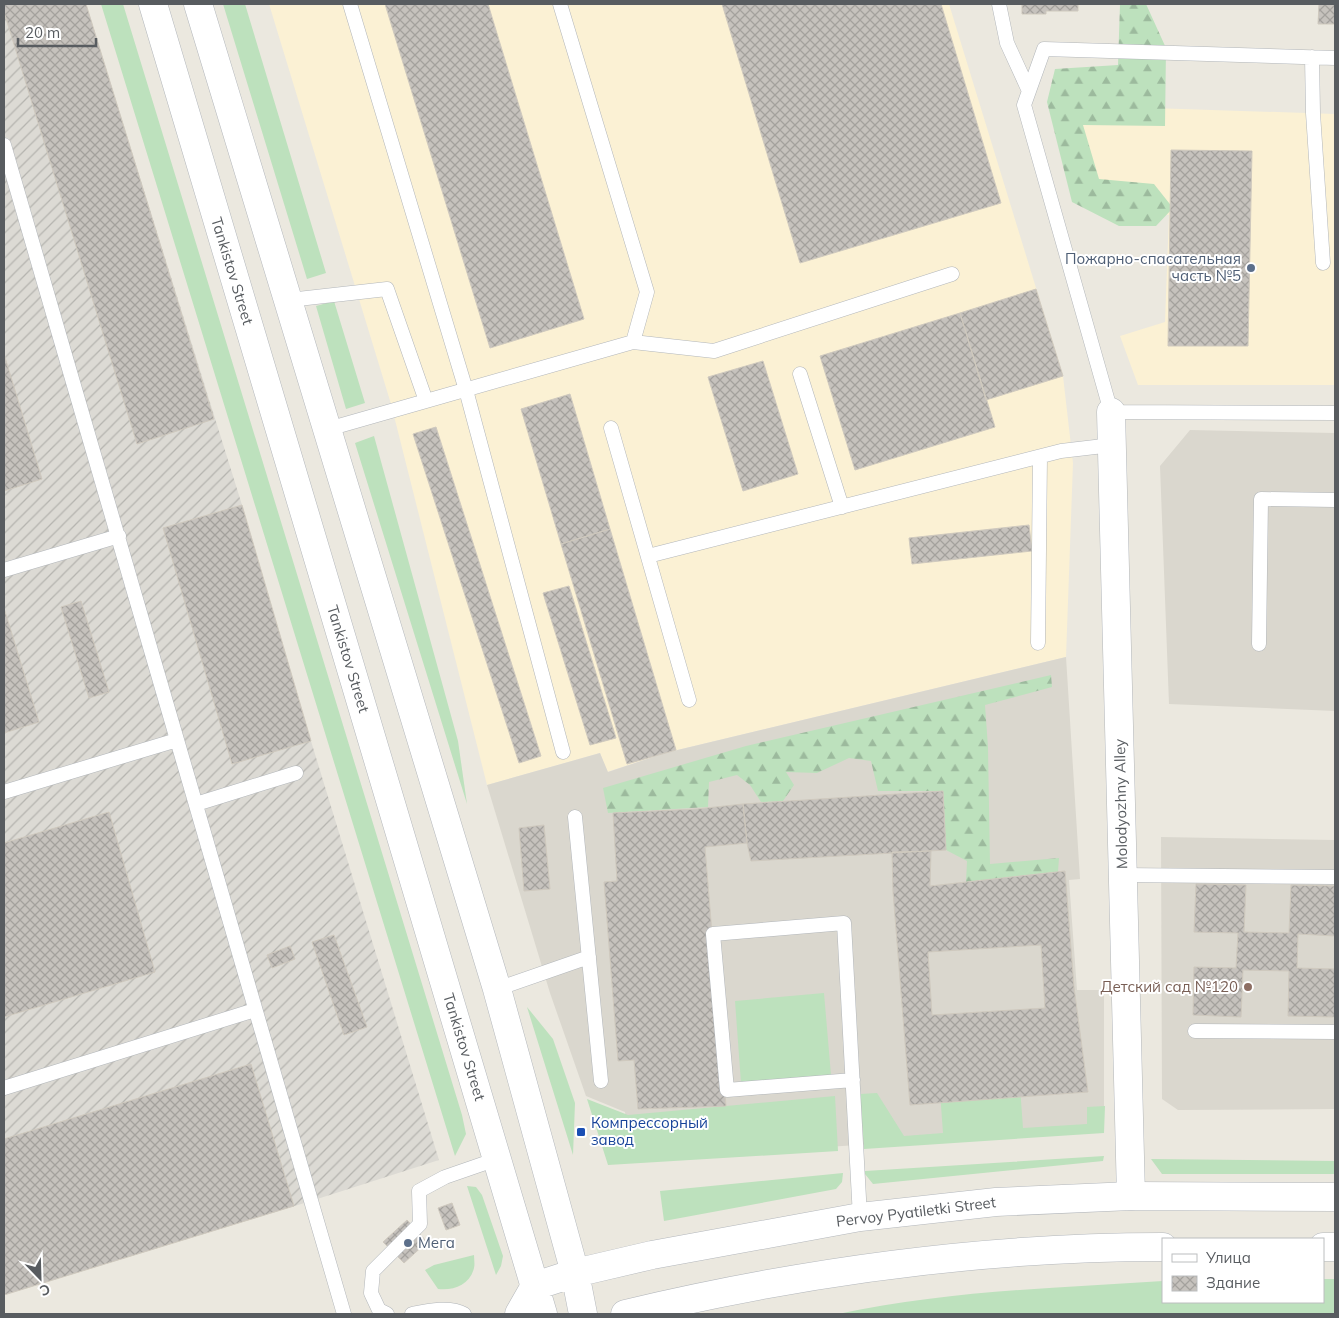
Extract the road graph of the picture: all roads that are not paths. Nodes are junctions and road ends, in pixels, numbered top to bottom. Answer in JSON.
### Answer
{"nodes":[{"id":1,"x":153,"y":4,"type":"edge"},
{"id":2,"x":198,"y":4,"type":"edge"},
{"id":3,"x":350,"y":4,"type":"edge"},
{"id":4,"x":560,"y":4,"type":"edge"},
{"id":5,"x":999,"y":4,"type":"edge"},
{"id":6,"x":1312,"y":57,"type":"junction"},
{"id":7,"x":1335,"y":58,"type":"edge"},
{"id":8,"x":1029,"y":91,"type":"junction"},
{"id":9,"x":4,"y":144,"type":"edge"},
{"id":10,"x":1323,"y":263,"type":"dead end"},
{"id":11,"x":952,"y":274,"type":"dead end"},
{"id":12,"x":289,"y":300,"type":"junction"},
{"id":13,"x":633,"y":342,"type":"junction"},
{"id":14,"x":800,"y":374,"type":"dead end"},
{"id":15,"x":466,"y":390,"type":"junction"},
{"id":16,"x":426,"y":401,"type":"junction"},
{"id":17,"x":1111,"y":412,"type":"junction"},
{"id":18,"x":1335,"y":413,"type":"edge"},
{"id":19,"x":611,"y":428,"type":"dead end"},
{"id":20,"x":328,"y":429,"type":"junction"},
{"id":21,"x":1112,"y":444,"type":"junction"},
{"id":22,"x":1040,"y":456,"type":"junction"},
{"id":23,"x":1335,"y":500,"type":"edge"},
{"id":24,"x":842,"y":507,"type":"junction"},
{"id":25,"x":119,"y":536,"type":"junction"},
{"id":26,"x":648,"y":556,"type":"junction"},
{"id":27,"x":4,"y":570,"type":"edge"},
{"id":28,"x":1038,"y":643,"type":"dead end"},
{"id":29,"x":1259,"y":644,"type":"dead end"},
{"id":30,"x":689,"y":700,"type":"dead end"},
{"id":31,"x":178,"y":740,"type":"junction"},
{"id":32,"x":563,"y":752,"type":"dead end"},
{"id":33,"x":296,"y":774,"type":"dead end"},
{"id":34,"x":4,"y":792,"type":"edge"},
{"id":35,"x":196,"y":804,"type":"junction"},
{"id":36,"x":575,"y":817,"type":"dead end"},
{"id":37,"x":1122,"y":875,"type":"junction"},
{"id":38,"x":1335,"y":877,"type":"edge"},
{"id":39,"x":589,"y":957,"type":"junction"},
{"id":40,"x":497,"y":989,"type":"junction"},
{"id":41,"x":256,"y":1010,"type":"junction"},
{"id":42,"x":1195,"y":1031,"type":"dead end"},
{"id":43,"x":1335,"y":1032,"type":"edge"},
{"id":44,"x":601,"y":1080,"type":"dead end"},
{"id":45,"x":852,"y":1080,"type":"junction"},
{"id":46,"x":4,"y":1088,"type":"edge"},
{"id":47,"x":497,"y":1159,"type":"junction"},
{"id":48,"x":1131,"y":1196,"type":"junction"},
{"id":49,"x":1335,"y":1197,"type":"edge"},
{"id":50,"x":860,"y":1217,"type":"junction"},
{"id":51,"x":1162,"y":1247,"type":"edge"},
{"id":52,"x":575,"y":1273,"type":"junction"},
{"id":53,"x":535,"y":1286,"type":"junction"},
{"id":54,"x":342,"y":1314,"type":"edge"},
{"id":55,"x":388,"y":1314,"type":"edge"},
{"id":56,"x":412,"y":1314,"type":"edge"},
{"id":57,"x":464,"y":1314,"type":"edge"},
{"id":58,"x":519,"y":1314,"type":"edge"},
{"id":59,"x":543,"y":1314,"type":"edge"},
{"id":60,"x":582,"y":1314,"type":"edge"},
{"id":61,"x":625,"y":1314,"type":"edge"}],
"edges":[{"from":1,"to":47,"type":"main road","name":"Tankistov Street"},
{"from":2,"to":12,"type":"main road"},
{"from":3,"to":15,"type":"lane"},
{"from":4,"to":13,"type":"lane"},
{"from":5,"to":8,"type":"lane"},
{"from":6,"to":7,"type":"lane"},
{"from":6,"to":8,"type":"lane"},
{"from":6,"to":10,"type":"lane"},
{"from":8,"to":17,"type":"lane"},
{"from":9,"to":25,"type":"lane"},
{"from":11,"to":13,"type":"lane"},
{"from":12,"to":16,"type":"lane"},
{"from":12,"to":20,"type":"main road"},
{"from":13,"to":15,"type":"lane"},
{"from":14,"to":24,"type":"lane"},
{"from":15,"to":16,"type":"lane"},
{"from":15,"to":32,"type":"lane"},
{"from":16,"to":20,"type":"lane"},
{"from":17,"to":18,"type":"lane"},
{"from":17,"to":21,"type":"main road","name":"Molodyozhny Alley"},
{"from":19,"to":26,"type":"lane"},
{"from":20,"to":40,"type":"main road"},
{"from":21,"to":22,"type":"lane"},
{"from":21,"to":37,"type":"main road","name":"Molodyozhny Alley"},
{"from":22,"to":24,"type":"lane"},
{"from":22,"to":28,"type":"lane"},
{"from":23,"to":29,"type":"lane"},
{"from":24,"to":26,"type":"lane"},
{"from":25,"to":27,"type":"lane"},
{"from":25,"to":31,"type":"lane"},
{"from":26,"to":30,"type":"lane"},
{"from":31,"to":34,"type":"lane"},
{"from":31,"to":35,"type":"lane"},
{"from":33,"to":35,"type":"lane"},
{"from":35,"to":41,"type":"lane"},
{"from":36,"to":39,"type":"lane"},
{"from":37,"to":38,"type":"lane"},
{"from":37,"to":48,"type":"main road","name":"Molodyozhny Alley"},
{"from":39,"to":40,"type":"lane"},
{"from":39,"to":44,"type":"lane"},
{"from":40,"to":52,"type":"main road"},
{"from":41,"to":46,"type":"lane"},
{"from":41,"to":54,"type":"lane"},
{"from":42,"to":43,"type":"lane"},
{"from":45,"to":45,"type":"lane"},
{"from":45,"to":50,"type":"lane"},
{"from":47,"to":53,"type":"main road","name":"Tankistov Street"},
{"from":47,"to":55,"type":"lane"},
{"from":48,"to":49,"type":"main road","name":"Pervoy Pyatiletki Street"},
{"from":48,"to":50,"type":"main road","name":"Pervoy Pyatiletki Street"},
{"from":50,"to":52,"type":"main road","name":"Pervoy Pyatiletki Street"},
{"from":51,"to":61,"type":"main road"},
{"from":52,"to":53,"type":"main road","name":"Pervoy Pyatiletki Street"},
{"from":52,"to":60,"type":"main road"},
{"from":53,"to":58,"type":"main road"},
{"from":53,"to":59,"type":"main road","name":"Tankistov Street"},
{"from":56,"to":57,"type":"lane"}]}
